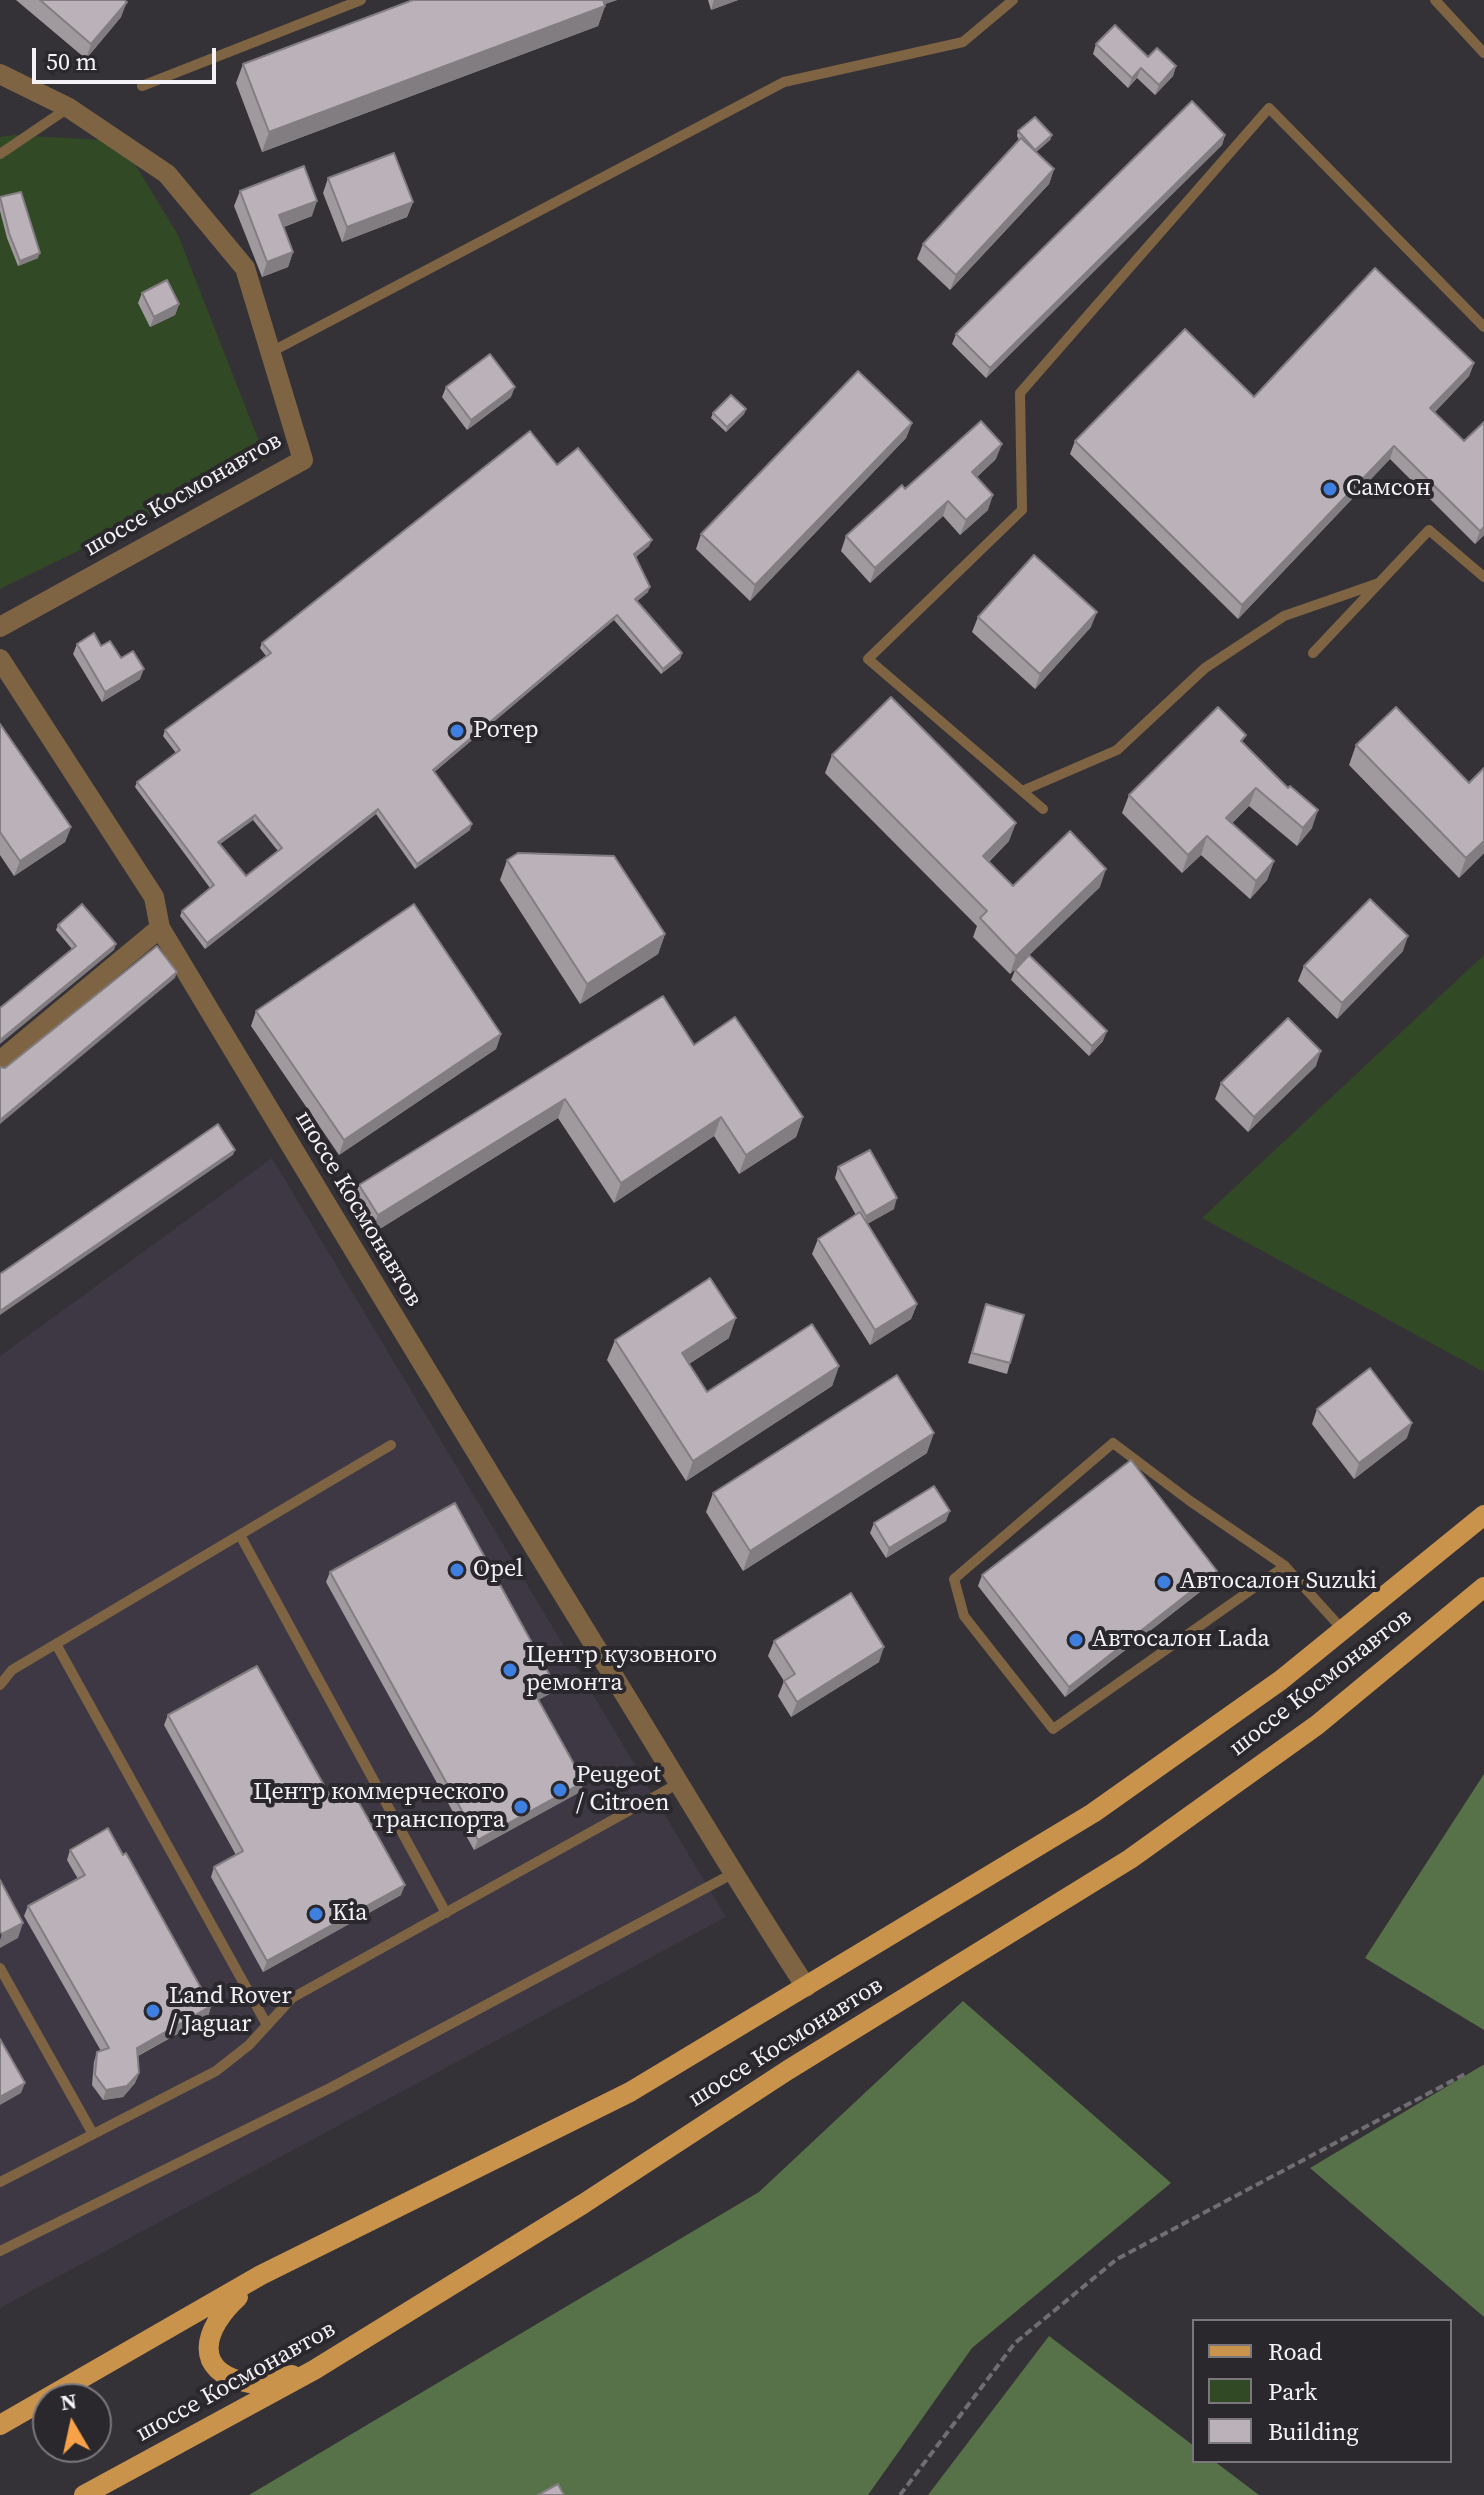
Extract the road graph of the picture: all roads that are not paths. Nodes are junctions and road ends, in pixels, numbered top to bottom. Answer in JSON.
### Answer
{"nodes":[{"id":1,"x":361,"y":0,"type":"edge"},
{"id":2,"x":1013,"y":0,"type":"edge"},
{"id":3,"x":1435,"y":0,"type":"edge"},
{"id":4,"x":332,"y":5,"type":"edge"},
{"id":5,"x":1484,"y":53,"type":"edge"},
{"id":6,"x":0,"y":74,"type":"edge"},
{"id":7,"x":142,"y":86,"type":"dead end"},
{"id":8,"x":69,"y":108,"type":"junction"},
{"id":9,"x":0,"y":154,"type":"edge"},
{"id":10,"x":1484,"y":327,"type":"edge"},
{"id":11,"x":271,"y":352,"type":"junction"},
{"id":12,"x":1484,"y":577,"type":"edge"},
{"id":13,"x":1379,"y":583,"type":"junction"},
{"id":14,"x":0,"y":627,"type":"edge"},
{"id":15,"x":1313,"y":653,"type":"dead end"},
{"id":16,"x":0,"y":659,"type":"edge"},
{"id":17,"x":1022,"y":791,"type":"junction"},
{"id":18,"x":1043,"y":809,"type":"dead end"},
{"id":19,"x":160,"y":928,"type":"junction"},
{"id":20,"x":0,"y":1061,"type":"edge"},
{"id":21,"x":391,"y":1445,"type":"dead end"},
{"id":22,"x":1484,"y":1515,"type":"edge"},
{"id":23,"x":240,"y":1535,"type":"junction"},
{"id":24,"x":1285,"y":1566,"type":"junction"},
{"id":25,"x":1484,"y":1587,"type":"edge"},
{"id":26,"x":1342,"y":1629,"type":"junction"},
{"id":27,"x":56,"y":1644,"type":"junction"},
{"id":28,"x":0,"y":1685,"type":"edge"},
{"id":29,"x":679,"y":1783,"type":"junction"},
{"id":30,"x":732,"y":1874,"type":"junction"},
{"id":31,"x":446,"y":1913,"type":"junction"},
{"id":32,"x":0,"y":1968,"type":"edge"},
{"id":33,"x":806,"y":1987,"type":"junction"},
{"id":34,"x":267,"y":2025,"type":"junction"},
{"id":35,"x":93,"y":2134,"type":"junction"},
{"id":36,"x":0,"y":2182,"type":"edge"},
{"id":37,"x":0,"y":2251,"type":"edge"},
{"id":38,"x":261,"y":2275,"type":"junction"},
{"id":39,"x":314,"y":2370,"type":"junction"},
{"id":40,"x":0,"y":2425,"type":"edge"},
{"id":41,"x":84,"y":2495,"type":"edge"}],
"edges":[{"from":1,"to":4,"type":"lane"},
{"from":2,"to":11,"type":"lane"},
{"from":3,"to":5,"type":"lane"},
{"from":4,"to":7,"type":"lane"},
{"from":6,"to":8,"type":"street","name":"шоссе Космонавтов"},
{"from":8,"to":9,"type":"lane"},
{"from":8,"to":11,"type":"street","name":"шоссе Космонавтов"},
{"from":10,"to":17,"type":"lane"},
{"from":11,"to":14,"type":"street","name":"шоссе Космонавтов"},
{"from":12,"to":13,"type":"lane"},
{"from":13,"to":15,"type":"lane"},
{"from":13,"to":17,"type":"lane"},
{"from":16,"to":19,"type":"street","name":"шоссе Космонавтов"},
{"from":17,"to":18,"type":"lane"},
{"from":19,"to":20,"type":"street"},
{"from":19,"to":29,"type":"street","name":"шоссе Космонавтов"},
{"from":21,"to":23,"type":"lane"},
{"from":22,"to":26,"type":"main road","name":"шоссе Космонавтов"},
{"from":23,"to":27,"type":"lane"},
{"from":23,"to":31,"type":"lane"},
{"from":24,"to":24,"type":"lane"},
{"from":24,"to":26,"type":"lane"},
{"from":25,"to":39,"type":"main road","name":"шоссе Космонавтов"},
{"from":26,"to":33,"type":"main road","name":"шоссе Космонавтов"},
{"from":27,"to":28,"type":"lane"},
{"from":27,"to":34,"type":"lane"},
{"from":29,"to":30,"type":"street","name":"шоссе Космонавтов"},
{"from":29,"to":31,"type":"lane"},
{"from":30,"to":33,"type":"street","name":"шоссе Космонавтов"},
{"from":30,"to":37,"type":"lane"},
{"from":31,"to":34,"type":"lane"},
{"from":32,"to":35,"type":"lane"},
{"from":33,"to":38,"type":"main road","name":"шоссе Космонавтов"},
{"from":34,"to":35,"type":"lane"},
{"from":35,"to":36,"type":"lane"},
{"from":38,"to":39,"type":"main road"},
{"from":38,"to":40,"type":"main road","name":"шоссе Космонавтов"},
{"from":39,"to":41,"type":"main road","name":"шоссе Космонавтов"}]}
